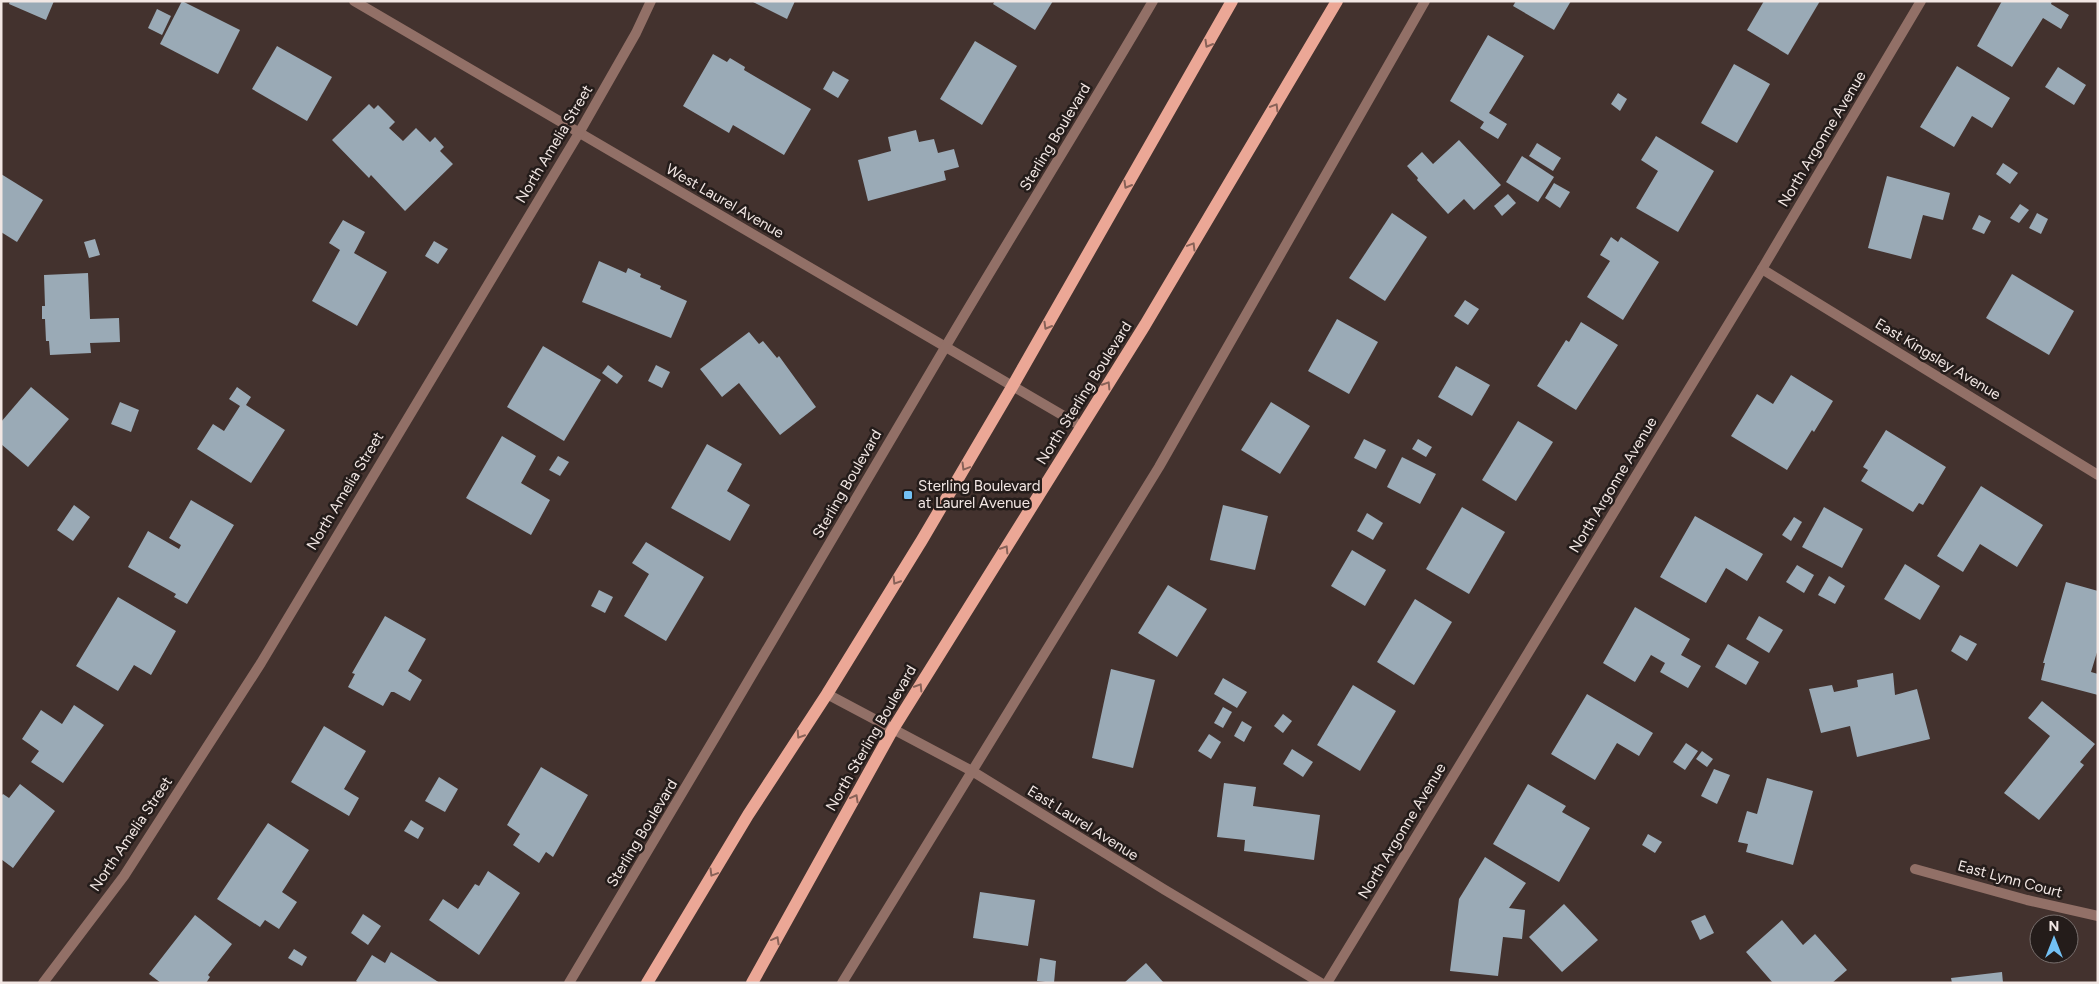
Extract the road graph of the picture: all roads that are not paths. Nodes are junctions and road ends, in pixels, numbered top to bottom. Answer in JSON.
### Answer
{"nodes":[{"id":1,"x":354,"y":1,"type":"edge"},
{"id":2,"x":651,"y":1,"type":"edge"},
{"id":3,"x":1153,"y":1,"type":"edge"},
{"id":4,"x":1232,"y":1,"type":"edge"},
{"id":5,"x":1337,"y":1,"type":"edge"},
{"id":6,"x":1425,"y":1,"type":"edge"},
{"id":7,"x":1921,"y":1,"type":"edge"},
{"id":8,"x":579,"y":133,"type":"junction"},
{"id":9,"x":1762,"y":270,"type":"junction"},
{"id":10,"x":945,"y":348,"type":"junction"},
{"id":11,"x":1012,"y":387,"type":"junction"},
{"id":12,"x":1081,"y":426,"type":"junction"},
{"id":13,"x":2098,"y":475,"type":"edge"},
{"id":14,"x":827,"y":694,"type":"junction"},
{"id":15,"x":893,"y":728,"type":"junction"},
{"id":16,"x":972,"y":772,"type":"junction"},
{"id":17,"x":1915,"y":869,"type":"dead end"},
{"id":18,"x":2098,"y":916,"type":"edge"},
{"id":19,"x":43,"y":983,"type":"edge"},
{"id":20,"x":569,"y":983,"type":"edge"},
{"id":21,"x":647,"y":983,"type":"edge"},
{"id":22,"x":752,"y":983,"type":"edge"},
{"id":23,"x":842,"y":983,"type":"edge"},
{"id":24,"x":1321,"y":983,"type":"edge"},
{"id":25,"x":1327,"y":983,"type":"edge"}],
"edges":[{"from":1,"to":8,"type":"street","name":"West Laurel Avenue"},
{"from":2,"to":8,"type":"street","name":"North Amelia Street"},
{"from":3,"to":10,"type":"street","name":"Sterling Boulevard"},
{"from":4,"to":11,"type":"main road","one_way":true},
{"from":12,"to":5,"type":"main road","name":"North Sterling Boulevard","one_way":true},
{"from":6,"to":16,"type":"street"},
{"from":7,"to":9,"type":"street","name":"North Argonne Avenue"},
{"from":8,"to":10,"type":"street","name":"West Laurel Avenue"},
{"from":8,"to":19,"type":"street","name":"North Amelia Street"},
{"from":9,"to":13,"type":"street","name":"East Kingsley Avenue"},
{"from":9,"to":25,"type":"street","name":"North Argonne Avenue"},
{"from":10,"to":11,"type":"street","name":"West Laurel Avenue"},
{"from":10,"to":20,"type":"street","name":"Sterling Boulevard"},
{"from":11,"to":12,"type":"street","name":"West Laurel Avenue"},
{"from":11,"to":14,"type":"main road","one_way":true},
{"from":15,"to":12,"type":"main road","name":"North Sterling Boulevard","one_way":true},
{"from":14,"to":15,"type":"street","name":"East Laurel Avenue"},
{"from":14,"to":21,"type":"main road","one_way":true},
{"from":15,"to":16,"type":"street","name":"East Laurel Avenue"},
{"from":22,"to":15,"type":"main road","name":"North Sterling Boulevard","one_way":true},
{"from":16,"to":23,"type":"street"},
{"from":16,"to":24,"type":"street","name":"East Laurel Avenue"},
{"from":17,"to":18,"type":"street","name":"East Lynn Court"}]}
